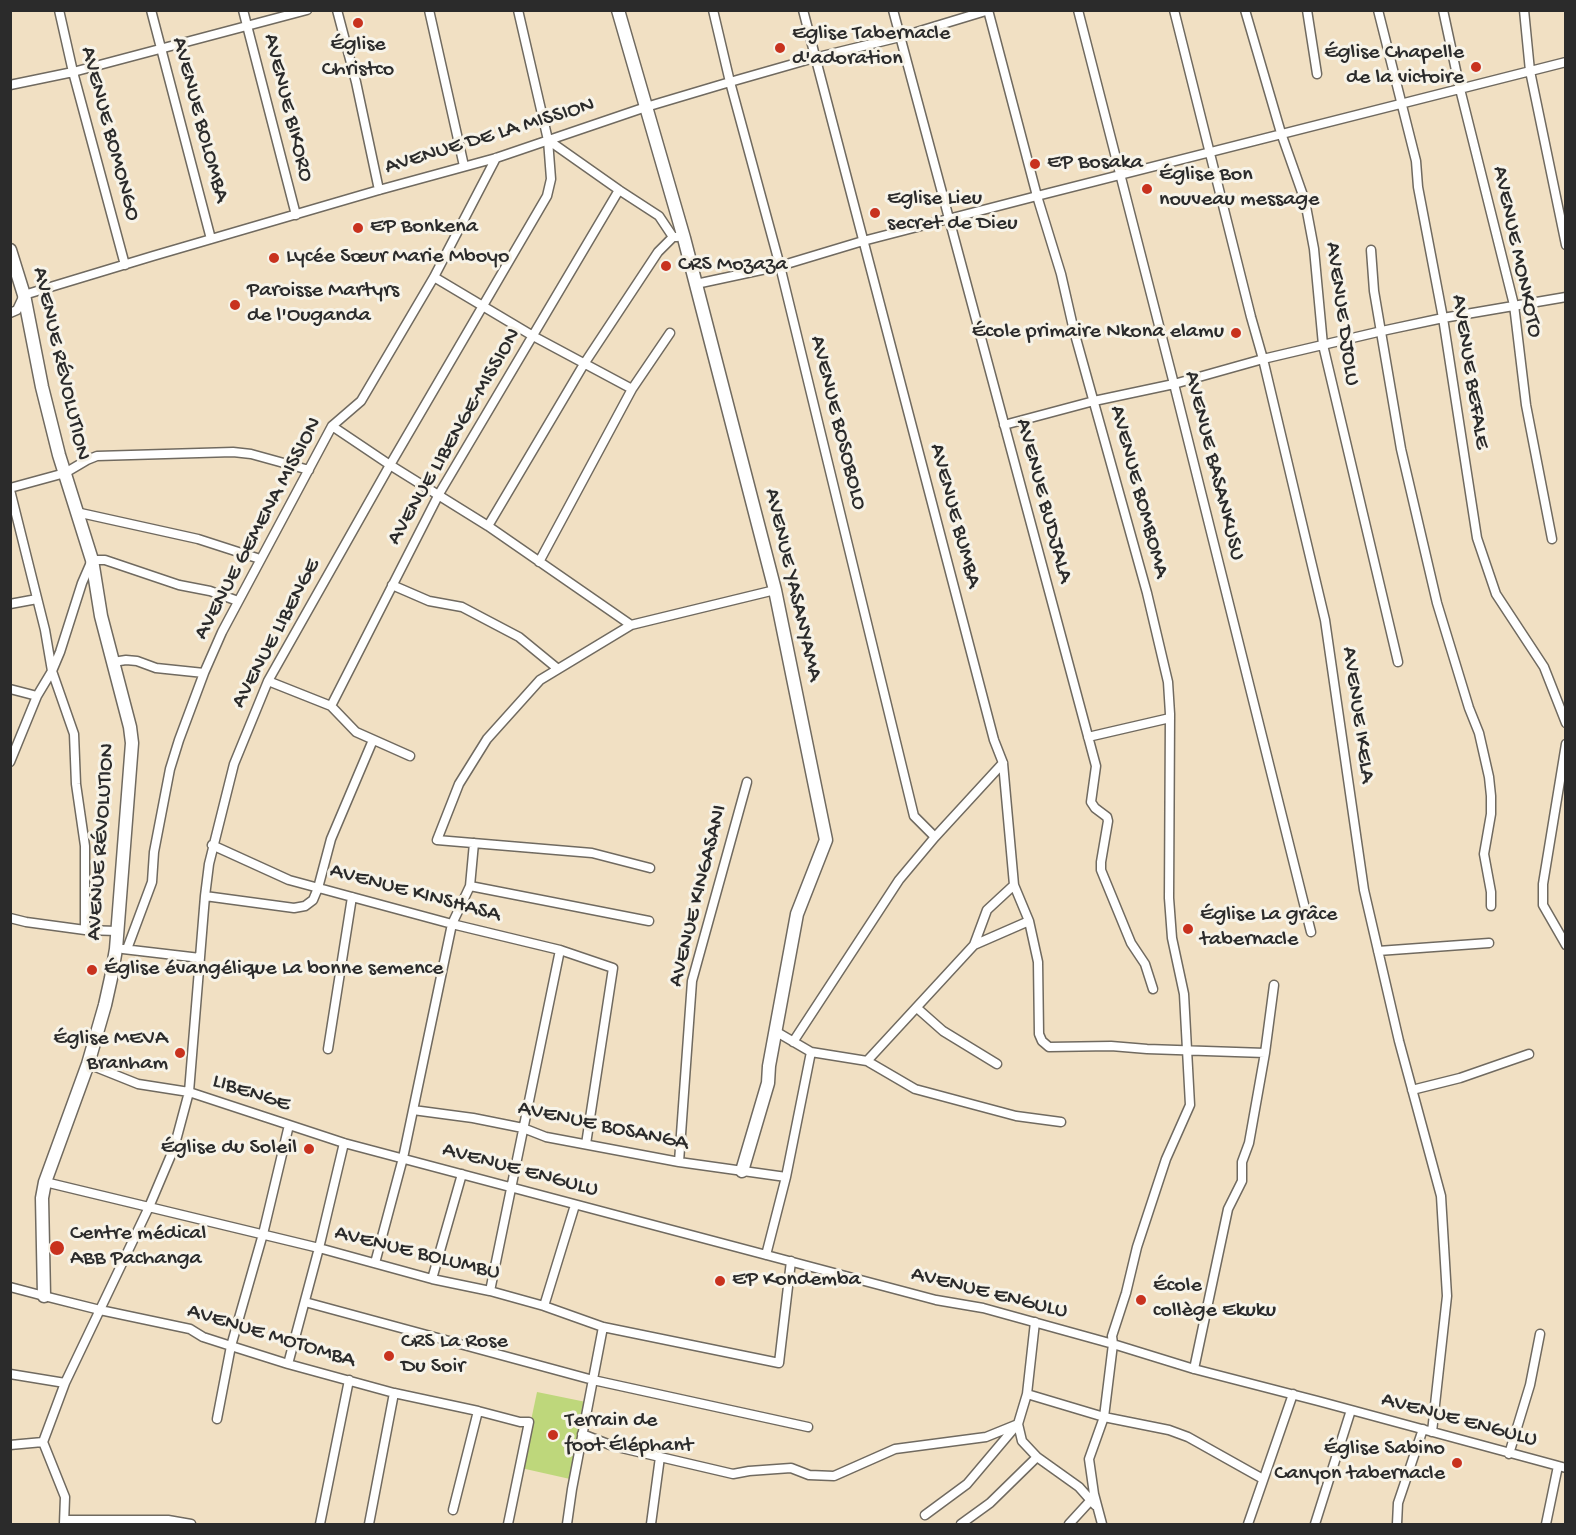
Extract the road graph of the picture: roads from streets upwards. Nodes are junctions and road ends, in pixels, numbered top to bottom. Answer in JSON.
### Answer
{"nodes":[{"id":1,"x":59,"y":10,"type":"edge"},
{"id":2,"x":151,"y":10,"type":"edge"},
{"id":3,"x":243,"y":10,"type":"edge"},
{"id":4,"x":307,"y":10,"type":"edge"},
{"id":5,"x":337,"y":10,"type":"edge"},
{"id":6,"x":429,"y":10,"type":"edge"},
{"id":7,"x":518,"y":10,"type":"edge"},
{"id":8,"x":618,"y":10,"type":"edge"},
{"id":9,"x":713,"y":10,"type":"edge"},
{"id":10,"x":803,"y":10,"type":"edge"},
{"id":11,"x":893,"y":10,"type":"edge"},
{"id":12,"x":1078,"y":10,"type":"edge"},
{"id":13,"x":1174,"y":10,"type":"edge"},
{"id":14,"x":1245,"y":10,"type":"edge"},
{"id":15,"x":1306,"y":10,"type":"edge"},
{"id":16,"x":1377,"y":10,"type":"edge"},
{"id":17,"x":1443,"y":10,"type":"edge"},
{"id":18,"x":1524,"y":10,"type":"edge"},
{"id":19,"x":989,"y":11,"type":"edge"},
{"id":20,"x":248,"y":27,"type":"junction"},
{"id":21,"x":900,"y":37,"type":"junction"},
{"id":22,"x":162,"y":49,"type":"junction"},
{"id":23,"x":814,"y":58,"type":"junction"},
{"id":24,"x":1566,"y":62,"type":"edge"},
{"id":25,"x":73,"y":72,"type":"junction"},
{"id":26,"x":1530,"y":72,"type":"junction"},
{"id":27,"x":1317,"y":74,"type":"dead end"},
{"id":28,"x":730,"y":82,"type":"junction"},
{"id":29,"x":10,"y":85,"type":"edge"},
{"id":30,"x":1460,"y":89,"type":"junction"},
{"id":31,"x":1400,"y":104,"type":"junction"},
{"id":32,"x":646,"y":107,"type":"junction"},
{"id":33,"x":1281,"y":133,"type":"junction"},
{"id":34,"x":548,"y":140,"type":"junction"},
{"id":35,"x":1209,"y":152,"type":"junction"},
{"id":36,"x":496,"y":159,"type":"junction"},
{"id":37,"x":464,"y":166,"type":"junction"},
{"id":38,"x":1121,"y":175,"type":"junction"},
{"id":39,"x":380,"y":190,"type":"junction"},
{"id":40,"x":619,"y":190,"type":"junction"},
{"id":41,"x":1037,"y":196,"type":"junction"},
{"id":42,"x":296,"y":215,"type":"junction"},
{"id":43,"x":948,"y":220,"type":"junction"},
{"id":44,"x":678,"y":237,"type":"junction"},
{"id":45,"x":211,"y":239,"type":"junction"},
{"id":46,"x":863,"y":241,"type":"junction"},
{"id":47,"x":1566,"y":245,"type":"edge"},
{"id":48,"x":10,"y":250,"type":"edge"},
{"id":49,"x":1371,"y":250,"type":"dead end"},
{"id":50,"x":125,"y":266,"type":"junction"},
{"id":51,"x":780,"y":266,"type":"junction"},
{"id":52,"x":434,"y":277,"type":"junction"},
{"id":53,"x":696,"y":284,"type":"junction"},
{"id":54,"x":24,"y":295,"type":"junction"},
{"id":55,"x":1566,"y":297,"type":"edge"},
{"id":56,"x":1514,"y":305,"type":"junction"},
{"id":57,"x":483,"y":306,"type":"junction"},
{"id":58,"x":10,"y":313,"type":"edge"},
{"id":59,"x":1443,"y":318,"type":"junction"},
{"id":60,"x":1382,"y":332,"type":"junction"},
{"id":61,"x":670,"y":333,"type":"dead end"},
{"id":62,"x":533,"y":336,"type":"junction"},
{"id":63,"x":1323,"y":345,"type":"junction"},
{"id":64,"x":1263,"y":359,"type":"junction"},
{"id":65,"x":584,"y":364,"type":"junction"},
{"id":66,"x":1174,"y":384,"type":"junction"},
{"id":67,"x":633,"y":389,"type":"junction"},
{"id":68,"x":1094,"y":401,"type":"junction"},
{"id":69,"x":1004,"y":425,"type":"junction"},
{"id":70,"x":332,"y":426,"type":"junction"},
{"id":71,"x":390,"y":465,"type":"junction"},
{"id":72,"x":309,"y":470,"type":"junction"},
{"id":73,"x":64,"y":472,"type":"junction"},
{"id":74,"x":10,"y":489,"type":"edge"},
{"id":75,"x":439,"y":494,"type":"junction"},
{"id":76,"x":76,"y":512,"type":"junction"},
{"id":77,"x":488,"y":526,"type":"junction"},
{"id":78,"x":1552,"y":539,"type":"dead end"},
{"id":79,"x":260,"y":559,"type":"junction"},
{"id":80,"x":92,"y":560,"type":"junction"},
{"id":81,"x":539,"y":562,"type":"junction"},
{"id":82,"x":392,"y":585,"type":"junction"},
{"id":83,"x":775,"y":590,"type":"junction"},
{"id":84,"x":37,"y":599,"type":"junction"},
{"id":85,"x":238,"y":601,"type":"junction"},
{"id":86,"x":10,"y":604,"type":"edge"},
{"id":87,"x":631,"y":625,"type":"junction"},
{"id":88,"x":113,"y":662,"type":"junction"},
{"id":89,"x":1398,"y":662,"type":"dead end"},
{"id":90,"x":558,"y":669,"type":"junction"},
{"id":91,"x":52,"y":671,"type":"junction"},
{"id":92,"x":204,"y":673,"type":"junction"},
{"id":93,"x":268,"y":681,"type":"junction"},
{"id":94,"x":10,"y":688,"type":"edge"},
{"id":95,"x":37,"y":696,"type":"junction"},
{"id":96,"x":331,"y":706,"type":"junction"},
{"id":97,"x":1170,"y":718,"type":"junction"},
{"id":98,"x":1566,"y":723,"type":"edge"},
{"id":99,"x":1088,"y":737,"type":"junction"},
{"id":100,"x":373,"y":740,"type":"junction"},
{"id":101,"x":1566,"y":744,"type":"edge"},
{"id":102,"x":410,"y":756,"type":"dead end"},
{"id":103,"x":10,"y":762,"type":"edge"},
{"id":104,"x":1003,"y":763,"type":"junction"},
{"id":105,"x":747,"y":782,"type":"dead end"},
{"id":106,"x":935,"y":837,"type":"junction"},
{"id":107,"x":474,"y":843,"type":"junction"},
{"id":108,"x":212,"y":845,"type":"junction"},
{"id":109,"x":650,"y":868,"type":"dead end"},
{"id":110,"x":1014,"y":885,"type":"junction"},
{"id":111,"x":470,"y":886,"type":"junction"},
{"id":112,"x":318,"y":888,"type":"junction"},
{"id":113,"x":204,"y":896,"type":"junction"},
{"id":114,"x":352,"y":897,"type":"junction"},
{"id":115,"x":1491,"y":906,"type":"dead end"},
{"id":116,"x":10,"y":918,"type":"edge"},
{"id":117,"x":649,"y":921,"type":"dead end"},
{"id":118,"x":1029,"y":921,"type":"junction"},
{"id":119,"x":452,"y":924,"type":"junction"},
{"id":120,"x":85,"y":930,"type":"junction"},
{"id":121,"x":117,"y":931,"type":"junction"},
{"id":122,"x":1311,"y":932,"type":"dead end"},
{"id":123,"x":1489,"y":943,"type":"dead end"},
{"id":124,"x":974,"y":945,"type":"junction"},
{"id":125,"x":1566,"y":945,"type":"edge"},
{"id":126,"x":121,"y":949,"type":"junction"},
{"id":127,"x":560,"y":950,"type":"junction"},
{"id":128,"x":1378,"y":951,"type":"junction"},
{"id":129,"x":200,"y":958,"type":"junction"},
{"id":130,"x":1274,"y":985,"type":"dead end"},
{"id":131,"x":1153,"y":989,"type":"dead end"},
{"id":132,"x":917,"y":1008,"type":"junction"},
{"id":133,"x":775,"y":1031,"type":"junction"},
{"id":134,"x":793,"y":1042,"type":"junction"},
{"id":135,"x":328,"y":1049,"type":"dead end"},
{"id":136,"x":1187,"y":1050,"type":"junction"},
{"id":137,"x":811,"y":1052,"type":"junction"},
{"id":138,"x":1265,"y":1053,"type":"junction"},
{"id":139,"x":1528,"y":1053,"type":"dead end"},
{"id":140,"x":867,"y":1061,"type":"junction"},
{"id":141,"x":88,"y":1064,"type":"junction"},
{"id":142,"x":997,"y":1064,"type":"dead end"},
{"id":143,"x":1412,"y":1090,"type":"junction"},
{"id":144,"x":189,"y":1092,"type":"junction"},
{"id":145,"x":413,"y":1110,"type":"junction"},
{"id":146,"x":1061,"y":1122,"type":"dead end"},
{"id":147,"x":289,"y":1125,"type":"junction"},
{"id":148,"x":523,"y":1128,"type":"junction"},
{"id":149,"x":344,"y":1143,"type":"junction"},
{"id":150,"x":586,"y":1144,"type":"junction"},
{"id":151,"x":403,"y":1158,"type":"junction"},
{"id":152,"x":679,"y":1162,"type":"junction"},
{"id":153,"x":742,"y":1171,"type":"junction"},
{"id":154,"x":462,"y":1174,"type":"junction"},
{"id":155,"x":786,"y":1177,"type":"junction"},
{"id":156,"x":45,"y":1182,"type":"junction"},
{"id":157,"x":511,"y":1188,"type":"junction"},
{"id":158,"x":575,"y":1205,"type":"junction"},
{"id":159,"x":149,"y":1207,"type":"junction"},
{"id":160,"x":263,"y":1234,"type":"junction"},
{"id":161,"x":319,"y":1248,"type":"junction"},
{"id":162,"x":766,"y":1255,"type":"junction"},
{"id":163,"x":791,"y":1261,"type":"junction"},
{"id":164,"x":375,"y":1263,"type":"junction"},
{"id":165,"x":432,"y":1279,"type":"junction"},
{"id":166,"x":10,"y":1287,"type":"edge"},
{"id":167,"x":490,"y":1291,"type":"junction"},
{"id":168,"x":44,"y":1296,"type":"junction"},
{"id":169,"x":305,"y":1302,"type":"junction"},
{"id":170,"x":544,"y":1306,"type":"junction"},
{"id":171,"x":100,"y":1310,"type":"junction"},
{"id":172,"x":1035,"y":1323,"type":"junction"},
{"id":173,"x":603,"y":1326,"type":"junction"},
{"id":174,"x":1540,"y":1334,"type":"dead end"},
{"id":175,"x":1113,"y":1344,"type":"junction"},
{"id":176,"x":231,"y":1346,"type":"junction"},
{"id":177,"x":288,"y":1364,"type":"junction"},
{"id":178,"x":1194,"y":1369,"type":"junction"},
{"id":179,"x":10,"y":1374,"type":"edge"},
{"id":180,"x":349,"y":1380,"type":"junction"},
{"id":181,"x":593,"y":1380,"type":"junction"},
{"id":182,"x":65,"y":1383,"type":"junction"},
{"id":183,"x":394,"y":1393,"type":"junction"},
{"id":184,"x":1027,"y":1394,"type":"junction"},
{"id":185,"x":1293,"y":1394,"type":"junction"},
{"id":186,"x":1351,"y":1410,"type":"junction"},
{"id":187,"x":478,"y":1411,"type":"junction"},
{"id":188,"x":1104,"y":1417,"type":"junction"},
{"id":189,"x":217,"y":1419,"type":"dead end"},
{"id":190,"x":1018,"y":1424,"type":"junction"},
{"id":191,"x":808,"y":1427,"type":"dead end"},
{"id":192,"x":1428,"y":1431,"type":"junction"},
{"id":193,"x":582,"y":1434,"type":"junction"},
{"id":194,"x":43,"y":1442,"type":"junction"},
{"id":195,"x":10,"y":1445,"type":"edge"},
{"id":196,"x":1509,"y":1454,"type":"junction"},
{"id":197,"x":660,"y":1457,"type":"junction"},
{"id":198,"x":1037,"y":1457,"type":"junction"},
{"id":199,"x":1562,"y":1467,"type":"edge"},
{"id":200,"x":1263,"y":1479,"type":"junction"},
{"id":201,"x":1094,"y":1504,"type":"junction"},
{"id":202,"x":453,"y":1510,"type":"dead end"},
{"id":203,"x":925,"y":1515,"type":"dead end"},
{"id":204,"x":64,"y":1522,"type":"edge"},
{"id":205,"x":191,"y":1524,"type":"edge"},
{"id":206,"x":320,"y":1524,"type":"edge"},
{"id":207,"x":369,"y":1524,"type":"edge"},
{"id":208,"x":508,"y":1524,"type":"edge"},
{"id":209,"x":567,"y":1524,"type":"edge"},
{"id":210,"x":651,"y":1524,"type":"edge"},
{"id":211,"x":961,"y":1524,"type":"edge"},
{"id":212,"x":1069,"y":1524,"type":"edge"},
{"id":213,"x":1102,"y":1524,"type":"edge"},
{"id":214,"x":1248,"y":1524,"type":"edge"},
{"id":215,"x":1316,"y":1524,"type":"edge"},
{"id":216,"x":1397,"y":1524,"type":"edge"},
{"id":217,"x":1546,"y":1524,"type":"edge"}],
"edges":[{"from":1,"to":25,"type":"street","name":"AVENUE BOMONGO"},
{"from":2,"to":22,"type":"street","name":"AVENUE BOLOMBA"},
{"from":3,"to":20,"type":"street","name":"AVENUE BIKORO"},
{"from":4,"to":20,"type":"street"},
{"from":5,"to":39,"type":"street"},
{"from":6,"to":37,"type":"street"},
{"from":7,"to":34,"type":"street","name":"AVENUE LIBENGE"},
{"from":8,"to":32,"type":"street","name":"AVENUE YASANYAMA"},
{"from":9,"to":28,"type":"street","name":"AVENUE BOSOBOLO"},
{"from":10,"to":23,"type":"street","name":"AVENUE BUMBA"},
{"from":11,"to":21,"type":"street","name":"AVENUE BUDJALA"},
{"from":12,"to":38,"type":"street","name":"AVENUE BASANKUSU"},
{"from":13,"to":35,"type":"street","name":"AVENUE IKELA"},
{"from":14,"to":33,"type":"street","name":"AVENUE DJOLU"},
{"from":15,"to":27,"type":"street"},
{"from":16,"to":31,"type":"street","name":"AVENUE BEFALE"},
{"from":17,"to":30,"type":"street","name":"AVENUE MONKOTO"},
{"from":18,"to":26,"type":"street"},
{"from":19,"to":21,"type":"street","name":"AVENUE DE LA MISSION"},
{"from":19,"to":41,"type":"street","name":"AVENUE BOMBOMA"},
{"from":20,"to":22,"type":"street"},
{"from":20,"to":42,"type":"street","name":"AVENUE BIKORO"},
{"from":21,"to":23,"type":"street","name":"AVENUE DE LA MISSION"},
{"from":21,"to":43,"type":"street","name":"AVENUE BUDJALA"},
{"from":22,"to":25,"type":"street"},
{"from":22,"to":45,"type":"street","name":"AVENUE BOLOMBA"},
{"from":23,"to":28,"type":"street","name":"AVENUE DE LA MISSION"},
{"from":23,"to":46,"type":"street","name":"AVENUE BUMBA"},
{"from":24,"to":26,"type":"street"},
{"from":25,"to":29,"type":"street"},
{"from":25,"to":50,"type":"street","name":"AVENUE BOMONGO"},
{"from":26,"to":30,"type":"street"},
{"from":26,"to":47,"type":"street"},
{"from":28,"to":32,"type":"street","name":"AVENUE DE LA MISSION"},
{"from":28,"to":51,"type":"street","name":"AVENUE BOSOBOLO"},
{"from":30,"to":31,"type":"street"},
{"from":30,"to":56,"type":"street","name":"AVENUE MONKOTO"},
{"from":31,"to":33,"type":"street"},
{"from":31,"to":59,"type":"street","name":"AVENUE BEFALE"},
{"from":32,"to":34,"type":"street","name":"AVENUE DE LA MISSION"},
{"from":32,"to":44,"type":"street","name":"AVENUE YASANYAMA"},
{"from":33,"to":35,"type":"street"},
{"from":33,"to":63,"type":"street","name":"AVENUE DJOLU"},
{"from":34,"to":36,"type":"street","name":"AVENUE DE LA MISSION"},
{"from":34,"to":40,"type":"street"},
{"from":34,"to":57,"type":"street","name":"AVENUE LIBENGE"},
{"from":35,"to":38,"type":"street"},
{"from":35,"to":64,"type":"street","name":"AVENUE IKELA"},
{"from":36,"to":37,"type":"street","name":"AVENUE DE LA MISSION"},
{"from":36,"to":52,"type":"street","name":"AVENUE GEMENA MISSION"},
{"from":37,"to":39,"type":"street","name":"AVENUE DE LA MISSION"},
{"from":38,"to":41,"type":"street"},
{"from":38,"to":66,"type":"street","name":"AVENUE BASANKUSU"},
{"from":39,"to":42,"type":"street","name":"AVENUE DE LA MISSION"},
{"from":40,"to":44,"type":"street"},
{"from":40,"to":62,"type":"street","name":"AVENUE LIBENGE-MISSION"},
{"from":41,"to":43,"type":"street"},
{"from":41,"to":68,"type":"street","name":"AVENUE BOMBOMA"},
{"from":42,"to":45,"type":"street","name":"AVENUE DE LA MISSION"},
{"from":43,"to":46,"type":"street"},
{"from":43,"to":69,"type":"street","name":"AVENUE BUDJALA"},
{"from":44,"to":53,"type":"street","name":"AVENUE YASANYAMA"},
{"from":44,"to":65,"type":"street"},
{"from":45,"to":50,"type":"street","name":"AVENUE DE LA MISSION"},
{"from":46,"to":51,"type":"street"},
{"from":46,"to":104,"type":"street","name":"AVENUE BUMBA"},
{"from":48,"to":54,"type":"street","name":"AVENUE RÉVOLUTION"},
{"from":49,"to":60,"type":"street"},
{"from":50,"to":54,"type":"street","name":"AVENUE DE LA MISSION"},
{"from":51,"to":53,"type":"street"},
{"from":51,"to":106,"type":"street","name":"AVENUE BOSOBOLO"},
{"from":52,"to":57,"type":"street"},
{"from":52,"to":70,"type":"street","name":"AVENUE GEMENA MISSION"},
{"from":53,"to":83,"type":"street","name":"AVENUE YASANYAMA"},
{"from":54,"to":58,"type":"street"},
{"from":54,"to":73,"type":"street","name":"AVENUE RÉVOLUTION"},
{"from":55,"to":56,"type":"street"},
{"from":56,"to":59,"type":"street"},
{"from":56,"to":78,"type":"street","name":"AVENUE MONKOTO"},
{"from":57,"to":62,"type":"street"},
{"from":57,"to":71,"type":"street","name":"AVENUE LIBENGE"},
{"from":59,"to":60,"type":"street"},
{"from":59,"to":98,"type":"street","name":"AVENUE BEFALE"},
{"from":60,"to":63,"type":"street"},
{"from":60,"to":115,"type":"street"},
{"from":61,"to":67,"type":"street"},
{"from":62,"to":65,"type":"street"},
{"from":62,"to":75,"type":"street","name":"AVENUE LIBENGE-MISSION"},
{"from":63,"to":64,"type":"street"},
{"from":63,"to":89,"type":"street","name":"AVENUE DJOLU"},
{"from":64,"to":66,"type":"street"},
{"from":64,"to":128,"type":"street","name":"AVENUE IKELA"},
{"from":65,"to":67,"type":"street"},
{"from":65,"to":77,"type":"street"},
{"from":66,"to":68,"type":"street"},
{"from":66,"to":122,"type":"street","name":"AVENUE BASANKUSU"},
{"from":67,"to":81,"type":"street"},
{"from":68,"to":69,"type":"street"},
{"from":68,"to":97,"type":"street","name":"AVENUE BOMBOMA"},
{"from":69,"to":99,"type":"street","name":"AVENUE BUDJALA"},
{"from":70,"to":71,"type":"street"},
{"from":70,"to":72,"type":"street","name":"AVENUE GEMENA MISSION"},
{"from":71,"to":75,"type":"street"},
{"from":71,"to":93,"type":"street","name":"AVENUE LIBENGE"},
{"from":72,"to":73,"type":"street"},
{"from":72,"to":79,"type":"street","name":"AVENUE GEMENA MISSION"},
{"from":73,"to":74,"type":"street"},
{"from":73,"to":76,"type":"street","name":"AVENUE RÉVOLUTION"},
{"from":74,"to":84,"type":"street"},
{"from":75,"to":77,"type":"street"},
{"from":75,"to":82,"type":"street","name":"AVENUE LIBENGE-MISSION"},
{"from":76,"to":79,"type":"street"},
{"from":76,"to":80,"type":"street","name":"AVENUE RÉVOLUTION"},
{"from":77,"to":81,"type":"street"},
{"from":79,"to":85,"type":"street","name":"AVENUE GEMENA MISSION"},
{"from":80,"to":85,"type":"street"},
{"from":80,"to":88,"type":"street","name":"AVENUE RÉVOLUTION"},
{"from":80,"to":91,"type":"street"},
{"from":81,"to":87,"type":"street"},
{"from":82,"to":90,"type":"street"},
{"from":82,"to":96,"type":"street","name":"AVENUE LIBENGE-MISSION"},
{"from":83,"to":87,"type":"street"},
{"from":83,"to":133,"type":"street","name":"AVENUE YASANYAMA"},
{"from":84,"to":86,"type":"street"},
{"from":84,"to":91,"type":"street"},
{"from":85,"to":92,"type":"street","name":"AVENUE GEMENA MISSION"},
{"from":87,"to":90,"type":"street"},
{"from":88,"to":92,"type":"street"},
{"from":88,"to":121,"type":"street","name":"AVENUE RÉVOLUTION"},
{"from":90,"to":107,"type":"street"},
{"from":91,"to":95,"type":"street"},
{"from":91,"to":120,"type":"street"},
{"from":92,"to":126,"type":"street","name":"AVENUE GEMENA MISSION"},
{"from":93,"to":96,"type":"street"},
{"from":93,"to":108,"type":"street","name":"AVENUE LIBENGE"},
{"from":94,"to":95,"type":"street"},
{"from":95,"to":103,"type":"street"},
{"from":96,"to":100,"type":"street"},
{"from":97,"to":99,"type":"street"},
{"from":97,"to":136,"type":"street","name":"AVENUE BOMBOMA"},
{"from":99,"to":131,"type":"street","name":"AVENUE BUDJALA"},
{"from":100,"to":102,"type":"street"},
{"from":100,"to":112,"type":"street"},
{"from":101,"to":125,"type":"street"},
{"from":104,"to":106,"type":"street"},
{"from":104,"to":110,"type":"street","name":"AVENUE BUMBA"},
{"from":105,"to":152,"type":"street","name":"AVENUE KINGASANI"},
{"from":106,"to":134,"type":"street"},
{"from":107,"to":109,"type":"street"},
{"from":107,"to":111,"type":"street"},
{"from":108,"to":112,"type":"street","name":"AVENUE KINSHASA"},
{"from":108,"to":113,"type":"street","name":"AVENUE LIBENGE"},
{"from":110,"to":118,"type":"street","name":"AVENUE BUMBA"},
{"from":110,"to":124,"type":"street"},
{"from":111,"to":117,"type":"street"},
{"from":111,"to":119,"type":"street"},
{"from":112,"to":113,"type":"street"},
{"from":112,"to":114,"type":"street","name":"AVENUE KINSHASA"},
{"from":113,"to":129,"type":"street","name":"AVENUE LIBENGE"},
{"from":114,"to":119,"type":"street","name":"AVENUE KINSHASA"},
{"from":114,"to":135,"type":"street"},
{"from":116,"to":120,"type":"street"},
{"from":118,"to":124,"type":"street"},
{"from":118,"to":136,"type":"street","name":"AVENUE BUMBA"},
{"from":119,"to":127,"type":"street","name":"AVENUE KINSHASA"},
{"from":119,"to":145,"type":"street"},
{"from":120,"to":121,"type":"street"},
{"from":121,"to":126,"type":"street","name":"AVENUE RÉVOLUTION"},
{"from":123,"to":128,"type":"street"},
{"from":124,"to":132,"type":"street"},
{"from":126,"to":129,"type":"street"},
{"from":126,"to":141,"type":"street","name":"AVENUE RÉVOLUTION"},
{"from":127,"to":148,"type":"street"},
{"from":127,"to":150,"type":"street","name":"AVENUE KINSHASA"},
{"from":128,"to":143,"type":"street","name":"AVENUE IKELA"},
{"from":129,"to":144,"type":"street","name":"AVENUE LIBENGE"},
{"from":130,"to":138,"type":"street"},
{"from":132,"to":140,"type":"street"},
{"from":132,"to":142,"type":"street"},
{"from":133,"to":134,"type":"street"},
{"from":133,"to":153,"type":"street","name":"AVENUE YASANYAMA"},
{"from":134,"to":137,"type":"street"},
{"from":136,"to":138,"type":"street"},
{"from":136,"to":175,"type":"street","name":"AVENUE BOMBOMA"},
{"from":137,"to":140,"type":"street"},
{"from":137,"to":155,"type":"street"},
{"from":138,"to":178,"type":"street"},
{"from":139,"to":143,"type":"street"},
{"from":140,"to":146,"type":"street"},
{"from":141,"to":144,"type":"street","name":"LIBENGE"},
{"from":141,"to":156,"type":"street","name":"AVENUE RÉVOLUTION"},
{"from":143,"to":192,"type":"street","name":"AVENUE IKELA"},
{"from":144,"to":147,"type":"street","name":"LIBENGE"},
{"from":144,"to":159,"type":"street","name":"AVENUE LIBENGE"},
{"from":145,"to":148,"type":"street","name":"AVENUE BOSANGA"},
{"from":145,"to":151,"type":"street"},
{"from":147,"to":149,"type":"street","name":"LIBENGE"},
{"from":147,"to":160,"type":"street"},
{"from":148,"to":150,"type":"street","name":"AVENUE BOSANGA"},
{"from":148,"to":157,"type":"street"},
{"from":149,"to":151,"type":"street","name":"LIBENGE"},
{"from":149,"to":161,"type":"street"},
{"from":150,"to":152,"type":"street","name":"AVENUE BOSANGA"},
{"from":151,"to":154,"type":"street","name":"AVENUE ENGULU"},
{"from":151,"to":164,"type":"street"},
{"from":152,"to":153,"type":"street","name":"AVENUE BOSANGA"},
{"from":153,"to":155,"type":"street","name":"AVENUE BOSANGA"},
{"from":154,"to":157,"type":"street","name":"AVENUE ENGULU"},
{"from":154,"to":165,"type":"street"},
{"from":155,"to":162,"type":"street"},
{"from":156,"to":159,"type":"street","name":"AVENUE BOLUMBU"},
{"from":156,"to":168,"type":"street","name":"AVENUE RÉVOLUTION"},
{"from":157,"to":158,"type":"street","name":"AVENUE ENGULU"},
{"from":157,"to":167,"type":"street"},
{"from":158,"to":162,"type":"street","name":"AVENUE ENGULU"},
{"from":158,"to":170,"type":"street"},
{"from":159,"to":160,"type":"street","name":"AVENUE BOLUMBU"},
{"from":159,"to":171,"type":"street","name":"AVENUE LIBENGE"},
{"from":160,"to":161,"type":"street","name":"AVENUE BOLUMBU"},
{"from":160,"to":176,"type":"street"},
{"from":161,"to":164,"type":"street","name":"AVENUE BOLUMBU"},
{"from":161,"to":169,"type":"street"},
{"from":162,"to":163,"type":"street","name":"AVENUE ENGULU"},
{"from":163,"to":172,"type":"street","name":"AVENUE ENGULU"},
{"from":163,"to":173,"type":"street","name":"AVENUE BOLUMBU"},
{"from":164,"to":165,"type":"street","name":"AVENUE BOLUMBU"},
{"from":165,"to":167,"type":"street","name":"AVENUE BOLUMBU"},
{"from":166,"to":168,"type":"street","name":"AVENUE MOTOMBA"},
{"from":167,"to":170,"type":"street","name":"AVENUE BOLUMBU"},
{"from":168,"to":171,"type":"street","name":"AVENUE MOTOMBA"},
{"from":169,"to":177,"type":"street"},
{"from":169,"to":181,"type":"street"},
{"from":170,"to":173,"type":"street","name":"AVENUE BOLUMBU"},
{"from":171,"to":176,"type":"street","name":"AVENUE MOTOMBA"},
{"from":171,"to":182,"type":"street","name":"AVENUE LIBENGE"},
{"from":172,"to":175,"type":"street","name":"AVENUE ENGULU"},
{"from":172,"to":184,"type":"street"},
{"from":173,"to":181,"type":"street"},
{"from":174,"to":196,"type":"street"},
{"from":175,"to":178,"type":"street","name":"AVENUE ENGULU"},
{"from":175,"to":188,"type":"street","name":"AVENUE BOMBOMA"},
{"from":176,"to":177,"type":"street","name":"AVENUE MOTOMBA"},
{"from":176,"to":189,"type":"street"},
{"from":177,"to":180,"type":"street","name":"AVENUE MOTOMBA"},
{"from":178,"to":185,"type":"street","name":"AVENUE ENGULU"},
{"from":179,"to":182,"type":"street"},
{"from":180,"to":183,"type":"street","name":"AVENUE MOTOMBA"},
{"from":180,"to":206,"type":"street"},
{"from":181,"to":191,"type":"street"},
{"from":181,"to":193,"type":"street"},
{"from":182,"to":194,"type":"street","name":"AVENUE LIBENGE"},
{"from":183,"to":187,"type":"street","name":"AVENUE MOTOMBA"},
{"from":183,"to":207,"type":"street"},
{"from":184,"to":188,"type":"street"},
{"from":184,"to":190,"type":"street"},
{"from":185,"to":186,"type":"street","name":"AVENUE ENGULU"},
{"from":185,"to":200,"type":"street"},
{"from":186,"to":192,"type":"street","name":"AVENUE ENGULU"},
{"from":186,"to":215,"type":"street"},
{"from":187,"to":202,"type":"street"},
{"from":187,"to":208,"type":"street","name":"AVENUE MOTOMBA"},
{"from":188,"to":200,"type":"street"},
{"from":188,"to":201,"type":"street","name":"AVENUE BOMBOMA"},
{"from":190,"to":197,"type":"street"},
{"from":190,"to":198,"type":"street"},
{"from":190,"to":203,"type":"street"},
{"from":192,"to":196,"type":"street","name":"AVENUE ENGULU"},
{"from":192,"to":216,"type":"street","name":"AVENUE IKELA"},
{"from":193,"to":197,"type":"street"},
{"from":193,"to":209,"type":"street"},
{"from":194,"to":195,"type":"street"},
{"from":194,"to":204,"type":"street"},
{"from":196,"to":199,"type":"street","name":"AVENUE ENGULU"},
{"from":197,"to":210,"type":"street"},
{"from":198,"to":201,"type":"street"},
{"from":198,"to":211,"type":"street"},
{"from":199,"to":217,"type":"street"},
{"from":200,"to":214,"type":"street"},
{"from":201,"to":212,"type":"street"},
{"from":201,"to":213,"type":"street","name":"AVENUE BOMBOMA"},
{"from":204,"to":205,"type":"street"}]}
